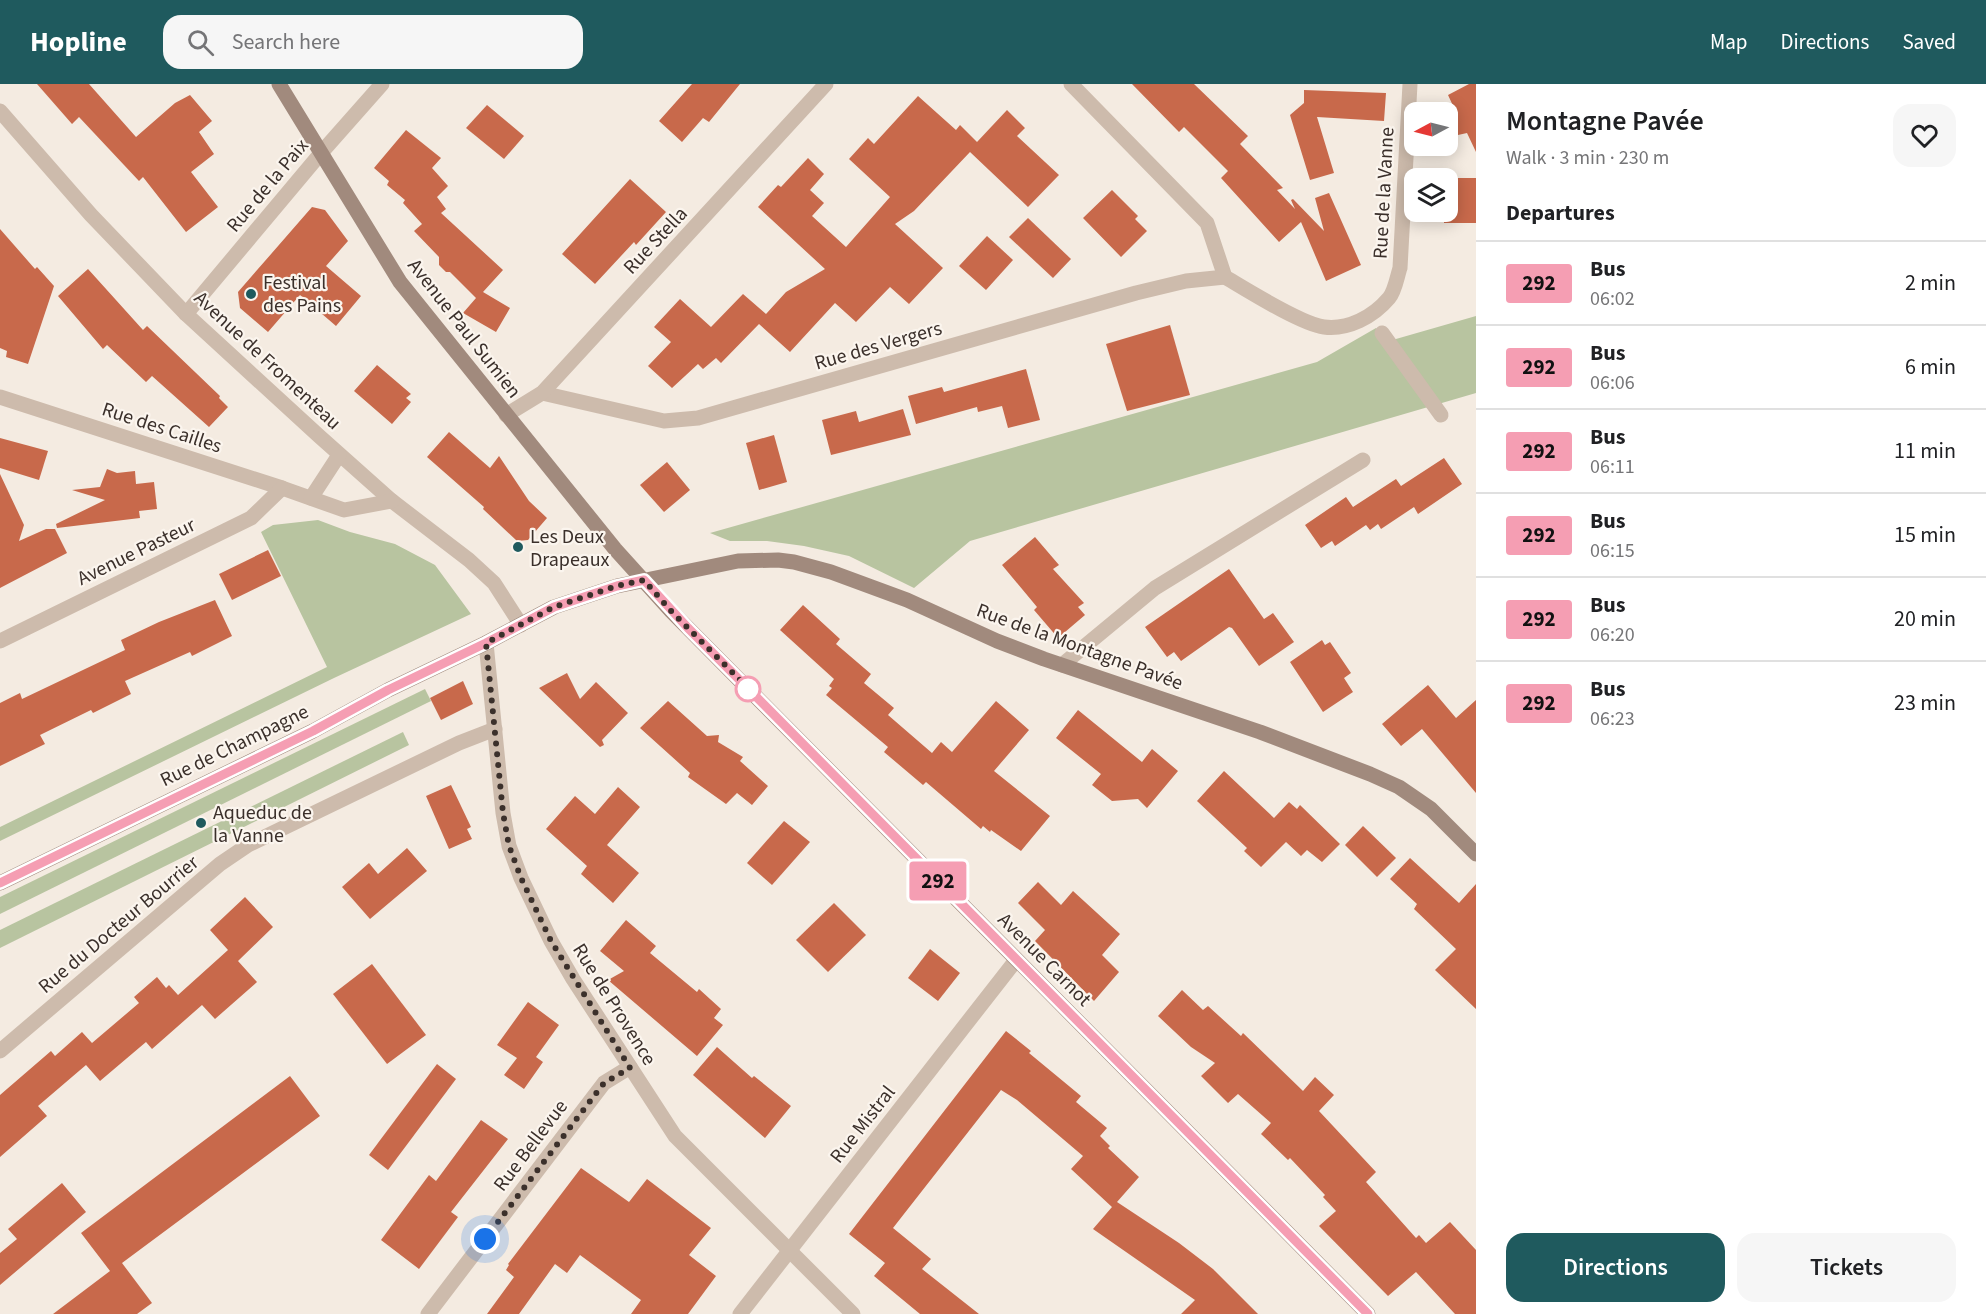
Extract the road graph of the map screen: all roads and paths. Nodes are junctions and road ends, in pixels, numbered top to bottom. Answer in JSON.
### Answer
{"nodes":[{"id":1,"x":279,"y":84,"type":"edge"},
{"id":2,"x":382,"y":84,"type":"edge"},
{"id":3,"x":826,"y":84,"type":"edge"},
{"id":4,"x":1071,"y":84,"type":"edge"},
{"id":5,"x":1410,"y":84,"type":"edge"},
{"id":6,"x":0,"y":111,"type":"edge"},
{"id":7,"x":321,"y":153,"type":"junction"},
{"id":8,"x":1225,"y":278,"type":"junction"},
{"id":9,"x":186,"y":314,"type":"junction"},
{"id":10,"x":1382,"y":333,"type":"dead end"},
{"id":11,"x":542,"y":393,"type":"junction"},
{"id":12,"x":0,"y":397,"type":"edge"},
{"id":13,"x":506,"y":415,"type":"junction"},
{"id":14,"x":1441,"y":415,"type":"dead end"},
{"id":15,"x":339,"y":454,"type":"junction"},
{"id":16,"x":1363,"y":460,"type":"dead end"},
{"id":17,"x":282,"y":488,"type":"junction"},
{"id":18,"x":311,"y":498,"type":"junction"},
{"id":19,"x":392,"y":501,"type":"junction"},
{"id":20,"x":644,"y":580,"type":"junction"},
{"id":21,"x":521,"y":625,"type":"junction"},
{"id":22,"x":0,"y":641,"type":"edge"},
{"id":23,"x":486,"y":643,"type":"junction"},
{"id":24,"x":1062,"y":665,"type":"junction"},
{"id":25,"x":495,"y":729,"type":"junction"},
{"id":26,"x":1476,"y":854,"type":"edge"},
{"id":27,"x":0,"y":883,"type":"edge"},
{"id":28,"x":1016,"y":960,"type":"junction"},
{"id":29,"x":0,"y":1051,"type":"edge"},
{"id":30,"x":630,"y":1068,"type":"junction"},
{"id":31,"x":790,"y":1250,"type":"junction"},
{"id":32,"x":428,"y":1314,"type":"edge"},
{"id":33,"x":740,"y":1314,"type":"edge"},
{"id":34,"x":853,"y":1314,"type":"edge"},
{"id":35,"x":1368,"y":1314,"type":"edge"}],
"edges":[{"from":1,"to":7,"type":"street","name":"Avenue Paul Sumien"},
{"from":2,"to":7,"type":"street","name":"Rue de la Paix"},
{"from":3,"to":11,"type":"street","name":"Rue Stella"},
{"from":4,"to":8,"type":"street"},
{"from":5,"to":8,"type":"street","name":"Rue de la Vanne"},
{"from":6,"to":9,"type":"street","name":"Avenue de Fromenteau"},
{"from":7,"to":9,"type":"street","name":"Rue de la Paix"},
{"from":7,"to":13,"type":"street","name":"Avenue Paul Sumien"},
{"from":8,"to":11,"type":"street","name":"Rue des Vergers"},
{"from":9,"to":15,"type":"street","name":"Avenue de Fromenteau"},
{"from":10,"to":14,"type":"street"},
{"from":11,"to":13,"type":"street","name":"Rue Stella"},
{"from":12,"to":17,"type":"street","name":"Rue des Cailles"},
{"from":13,"to":20,"type":"street","name":"Avenue Paul Sumien"},
{"from":15,"to":18,"type":"street"},
{"from":15,"to":19,"type":"street","name":"Avenue de Fromenteau"},
{"from":16,"to":24,"type":"street"},
{"from":17,"to":18,"type":"street","name":"Rue des Cailles"},
{"from":17,"to":22,"type":"street","name":"Avenue Pasteur"},
{"from":18,"to":19,"type":"street","name":"Rue des Cailles"},
{"from":19,"to":21,"type":"street","name":"Avenue de Fromenteau"},
{"from":20,"to":21,"type":"street","name":"Rue de la Montagne Pavée"},
{"from":20,"to":24,"type":"street","name":"Rue de la Montagne Pavée"},
{"from":20,"to":28,"type":"street","name":"Avenue Carnot"},
{"from":21,"to":23,"type":"street","name":"Rue de Champagne"},
{"from":23,"to":25,"type":"street","name":"Rue de Provence"},
{"from":23,"to":27,"type":"street","name":"Rue de Champagne"},
{"from":24,"to":26,"type":"street","name":"Rue de la Montagne Pavée"},
{"from":25,"to":29,"type":"street","name":"Rue du Docteur Bourrier"},
{"from":25,"to":30,"type":"street","name":"Rue de Provence"},
{"from":28,"to":31,"type":"street","name":"Rue Mistral"},
{"from":28,"to":35,"type":"street","name":"Avenue Carnot"},
{"from":30,"to":31,"type":"street","name":"Rue de Provence"},
{"from":30,"to":32,"type":"street","name":"Rue Bellevue"},
{"from":31,"to":33,"type":"street","name":"Rue Mistral"},
{"from":31,"to":34,"type":"street","name":"Rue de Provence"}]}
